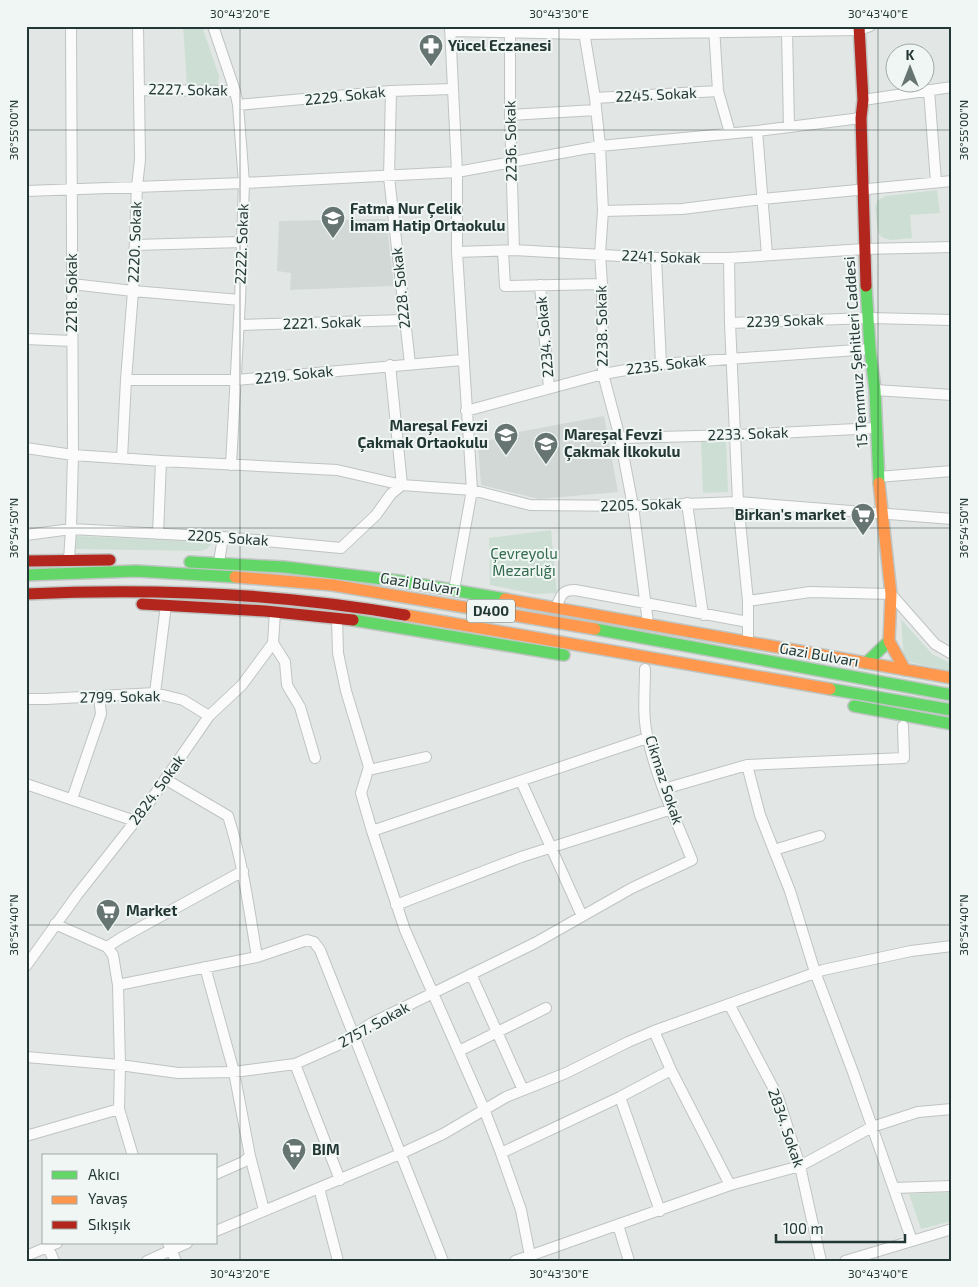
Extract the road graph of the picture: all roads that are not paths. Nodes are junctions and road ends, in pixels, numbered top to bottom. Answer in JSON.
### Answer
{"nodes":[{"id":1,"x":71,"y":26,"type":"edge"},
{"id":2,"x":138,"y":26,"type":"edge"},
{"id":3,"x":213,"y":26,"type":"edge"},
{"id":4,"x":863,"y":28,"type":"edge"},
{"id":5,"x":450,"y":29,"type":"edge"},
{"id":6,"x":714,"y":29,"type":"edge"},
{"id":7,"x":583,"y":30,"type":"edge"},
{"id":8,"x":787,"y":31,"type":"junction"},
{"id":9,"x":510,"y":32,"type":"junction"},
{"id":10,"x":952,"y":87,"type":"edge"},
{"id":11,"x":452,"y":88,"type":"junction"},
{"id":12,"x":936,"y":89,"type":"edge"},
{"id":13,"x":140,"y":90,"type":"junction"},
{"id":14,"x":236,"y":90,"type":"junction"},
{"id":15,"x":391,"y":91,"type":"junction"},
{"id":16,"x":718,"y":91,"type":"junction"},
{"id":17,"x":916,"y":92,"type":"edge"},
{"id":18,"x":929,"y":92,"type":"edge"},
{"id":19,"x":595,"y":98,"type":"junction"},
{"id":20,"x":863,"y":100,"type":"junction"},
{"id":21,"x":238,"y":105,"type":"junction"},
{"id":22,"x":596,"y":110,"type":"junction"},
{"id":23,"x":510,"y":115,"type":"junction"},
{"id":24,"x":861,"y":118,"type":"junction"},
{"id":25,"x":789,"y":127,"type":"junction"},
{"id":26,"x":757,"y":131,"type":"junction"},
{"id":27,"x":730,"y":134,"type":"junction"},
{"id":28,"x":600,"y":146,"type":"junction"},
{"id":29,"x":511,"y":161,"type":"junction"},
{"id":30,"x":457,"y":172,"type":"junction"},
{"id":31,"x":389,"y":177,"type":"junction"},
{"id":32,"x":952,"y":181,"type":"edge"},
{"id":33,"x":936,"y":182,"type":"junction"},
{"id":34,"x":244,"y":183,"type":"junction"},
{"id":35,"x":137,"y":186,"type":"junction"},
{"id":36,"x":72,"y":188,"type":"junction"},
{"id":37,"x":862,"y":189,"type":"junction"},
{"id":38,"x":26,"y":191,"type":"edge"},
{"id":39,"x":762,"y":199,"type":"junction"},
{"id":40,"x":603,"y":211,"type":"junction"},
{"id":41,"x":242,"y":242,"type":"junction"},
{"id":42,"x":135,"y":244,"type":"junction"},
{"id":43,"x":952,"y":247,"type":"edge"},
{"id":44,"x":864,"y":249,"type":"junction"},
{"id":45,"x":509,"y":250,"type":"junction"},
{"id":46,"x":457,"y":252,"type":"junction"},
{"id":47,"x":600,"y":254,"type":"junction"},
{"id":48,"x":766,"y":255,"type":"junction"},
{"id":49,"x":656,"y":258,"type":"junction"},
{"id":50,"x":729,"y":258,"type":"junction"},
{"id":51,"x":72,"y":284,"type":"junction"},
{"id":52,"x":602,"y":284,"type":"junction"},
{"id":53,"x":540,"y":285,"type":"junction"},
{"id":54,"x":133,"y":291,"type":"junction"},
{"id":55,"x":240,"y":300,"type":"junction"},
{"id":56,"x":870,"y":318,"type":"junction"},
{"id":57,"x":405,"y":320,"type":"junction"},
{"id":58,"x":952,"y":320,"type":"edge"},
{"id":59,"x":730,"y":323,"type":"junction"},
{"id":60,"x":239,"y":325,"type":"junction"},
{"id":61,"x":26,"y":338,"type":"edge"},
{"id":62,"x":72,"y":341,"type":"junction"},
{"id":63,"x":870,"y":349,"type":"junction"},
{"id":64,"x":733,"y":358,"type":"junction"},
{"id":65,"x":462,"y":360,"type":"junction"},
{"id":66,"x":410,"y":364,"type":"junction"},
{"id":67,"x":661,"y":364,"type":"junction"},
{"id":68,"x":390,"y":366,"type":"junction"},
{"id":69,"x":603,"y":374,"type":"junction"},
{"id":70,"x":126,"y":380,"type":"junction"},
{"id":71,"x":236,"y":380,"type":"junction"},
{"id":72,"x":549,"y":388,"type":"junction"},
{"id":73,"x":875,"y":390,"type":"junction"},
{"id":74,"x":952,"y":395,"type":"edge"},
{"id":75,"x":466,"y":410,"type":"junction"},
{"id":76,"x":876,"y":428,"type":"junction"},
{"id":77,"x":736,"y":435,"type":"junction"},
{"id":78,"x":620,"y":438,"type":"junction"},
{"id":79,"x":26,"y":448,"type":"edge"},
{"id":80,"x":72,"y":455,"type":"junction"},
{"id":81,"x":122,"y":458,"type":"junction"},
{"id":82,"x":162,"y":461,"type":"junction"},
{"id":83,"x":231,"y":465,"type":"junction"},
{"id":84,"x":952,"y":470,"type":"edge"},
{"id":85,"x":878,"y":477,"type":"junction"},
{"id":86,"x":402,"y":485,"type":"junction"},
{"id":87,"x":472,"y":490,"type":"junction"},
{"id":88,"x":738,"y":502,"type":"junction"},
{"id":89,"x":688,"y":503,"type":"junction"},
{"id":90,"x":633,"y":506,"type":"junction"},
{"id":91,"x":882,"y":513,"type":"junction"},
{"id":92,"x":952,"y":519,"type":"edge"},
{"id":93,"x":72,"y":529,"type":"junction"},
{"id":94,"x":158,"y":534,"type":"junction"},
{"id":95,"x":26,"y":535,"type":"edge"},
{"id":96,"x":223,"y":537,"type":"junction"},
{"id":97,"x":69,"y":560,"type":"junction"},
{"id":98,"x":26,"y":561,"type":"edge"},
{"id":99,"x":219,"y":562,"type":"junction"},
{"id":100,"x":26,"y":575,"type":"edge"},
{"id":101,"x":454,"y":590,"type":"junction"},
{"id":102,"x":26,"y":594,"type":"edge"},
{"id":103,"x":890,"y":594,"type":"junction"},
{"id":104,"x":748,"y":601,"type":"junction"},
{"id":105,"x":645,"y":602,"type":"junction"},
{"id":106,"x":26,"y":605,"type":"edge"},
{"id":107,"x":166,"y":605,"type":"junction"},
{"id":108,"x":556,"y":608,"type":"junction"},
{"id":109,"x":276,"y":612,"type":"junction"},
{"id":110,"x":703,"y":615,"type":"junction"},
{"id":111,"x":337,"y":618,"type":"junction"},
{"id":112,"x":748,"y":622,"type":"junction"},
{"id":113,"x":648,"y":623,"type":"junction"},
{"id":114,"x":748,"y":641,"type":"junction"},
{"id":115,"x":889,"y":641,"type":"junction"},
{"id":116,"x":273,"y":643,"type":"junction"},
{"id":117,"x":952,"y":654,"type":"edge"},
{"id":118,"x":578,"y":658,"type":"dead end"},
{"id":119,"x":866,"y":663,"type":"junction"},
{"id":120,"x":645,"y":669,"type":"dead end"},
{"id":121,"x":905,"y":670,"type":"junction"},
{"id":122,"x":702,"y":678,"type":"dead end"},
{"id":123,"x":952,"y":678,"type":"edge"},
{"id":124,"x":750,"y":687,"type":"dead end"},
{"id":125,"x":155,"y":693,"type":"junction"},
{"id":126,"x":952,"y":694,"type":"edge"},
{"id":127,"x":99,"y":696,"type":"junction"},
{"id":128,"x":26,"y":699,"type":"edge"},
{"id":129,"x":848,"y":705,"type":"dead end"},
{"id":130,"x":952,"y":710,"type":"edge"},
{"id":131,"x":209,"y":716,"type":"junction"},
{"id":132,"x":952,"y":724,"type":"edge"},
{"id":133,"x":903,"y":726,"type":"dead end"},
{"id":134,"x":647,"y":738,"type":"junction"},
{"id":135,"x":426,"y":757,"type":"dead end"},
{"id":136,"x":315,"y":758,"type":"dead end"},
{"id":137,"x":747,"y":765,"type":"junction"},
{"id":138,"x":369,"y":770,"type":"junction"},
{"id":139,"x":166,"y":779,"type":"junction"},
{"id":140,"x":521,"y":781,"type":"junction"},
{"id":141,"x":26,"y":784,"type":"edge"},
{"id":142,"x":664,"y":789,"type":"junction"},
{"id":143,"x":72,"y":799,"type":"junction"},
{"id":144,"x":672,"y":809,"type":"junction"},
{"id":145,"x":135,"y":821,"type":"junction"},
{"id":146,"x":372,"y":831,"type":"junction"},
{"id":147,"x":820,"y":836,"type":"dead end"},
{"id":148,"x":551,"y":847,"type":"junction"},
{"id":149,"x":774,"y":850,"type":"junction"},
{"id":150,"x":692,"y":860,"type":"joint"},
{"id":151,"x":243,"y":871,"type":"junction"},
{"id":152,"x":396,"y":905,"type":"junction"},
{"id":153,"x":582,"y":916,"type":"junction"},
{"id":154,"x":55,"y":924,"type":"junction"},
{"id":155,"x":952,"y":946,"type":"edge"},
{"id":156,"x":108,"y":947,"type":"junction"},
{"id":157,"x":256,"y":957,"type":"junction"},
{"id":158,"x":26,"y":966,"type":"edge"},
{"id":159,"x":205,"y":967,"type":"junction"},
{"id":160,"x":815,"y":972,"type":"junction"},
{"id":161,"x":471,"y":974,"type":"junction"},
{"id":162,"x":118,"y":985,"type":"junction"},
{"id":163,"x":434,"y":993,"type":"junction"},
{"id":164,"x":729,"y":1004,"type":"junction"},
{"id":165,"x":546,"y":1008,"type":"dead end"},
{"id":166,"x":654,"y":1030,"type":"junction"},
{"id":167,"x":498,"y":1033,"type":"junction"},
{"id":168,"x":354,"y":1034,"type":"junction"},
{"id":169,"x":459,"y":1050,"type":"junction"},
{"id":170,"x":26,"y":1057,"type":"edge"},
{"id":171,"x":295,"y":1064,"type":"junction"},
{"id":172,"x":120,"y":1065,"type":"junction"},
{"id":173,"x":671,"y":1070,"type":"junction"},
{"id":174,"x":234,"y":1072,"type":"junction"},
{"id":175,"x":523,"y":1090,"type":"junction"},
{"id":176,"x":620,"y":1097,"type":"junction"},
{"id":177,"x":119,"y":1108,"type":"junction"},
{"id":178,"x":484,"y":1109,"type":"junction"},
{"id":179,"x":952,"y":1109,"type":"edge"},
{"id":180,"x":872,"y":1126,"type":"junction"},
{"id":181,"x":26,"y":1136,"type":"edge"},
{"id":182,"x":501,"y":1153,"type":"junction"},
{"id":183,"x":132,"y":1154,"type":"edge"},
{"id":184,"x":400,"y":1154,"type":"junction"},
{"id":185,"x":250,"y":1156,"type":"junction"},
{"id":186,"x":800,"y":1166,"type":"junction"},
{"id":187,"x":218,"y":1173,"type":"edge"},
{"id":188,"x":340,"y":1180,"type":"junction"},
{"id":189,"x":730,"y":1185,"type":"junction"},
{"id":190,"x":952,"y":1186,"type":"edge"},
{"id":191,"x":319,"y":1188,"type":"junction"},
{"id":192,"x":894,"y":1188,"type":"junction"},
{"id":193,"x":264,"y":1210,"type":"junction"},
{"id":194,"x":660,"y":1211,"type":"junction"},
{"id":195,"x":618,"y":1225,"type":"junction"},
{"id":196,"x":952,"y":1229,"type":"edge"},
{"id":197,"x":218,"y":1230,"type":"edge"},
{"id":198,"x":912,"y":1241,"type":"junction"},
{"id":199,"x":53,"y":1245,"type":"edge"},
{"id":200,"x":170,"y":1246,"type":"edge"},
{"id":201,"x":26,"y":1256,"type":"edge"},
{"id":202,"x":531,"y":1258,"type":"edge"},
{"id":203,"x":54,"y":1261,"type":"edge"},
{"id":204,"x":147,"y":1261,"type":"edge"},
{"id":205,"x":176,"y":1261,"type":"edge"},
{"id":206,"x":338,"y":1261,"type":"edge"},
{"id":207,"x":443,"y":1261,"type":"edge"},
{"id":208,"x":515,"y":1261,"type":"edge"},
{"id":209,"x":629,"y":1261,"type":"edge"},
{"id":210,"x":821,"y":1261,"type":"edge"},
{"id":211,"x":846,"y":1261,"type":"edge"}],
"edges":[{"from":1,"to":36,"type":"street","name":"2218. Sokak"},
{"from":2,"to":13,"type":"street","name":"2220. Sokak"},
{"from":3,"to":14,"type":"street","name":"2222. Sokak"},
{"from":4,"to":8,"type":"street"},
{"from":4,"to":20,"type":"main road","name":"15 Temmuz Şehitleri Caddesi"},
{"from":5,"to":9,"type":"street"},
{"from":5,"to":11,"type":"street"},
{"from":6,"to":7,"type":"street"},
{"from":6,"to":8,"type":"street"},
{"from":6,"to":16,"type":"street"},
{"from":7,"to":9,"type":"street"},
{"from":7,"to":19,"type":"street","name":"2238. Sokak"},
{"from":8,"to":25,"type":"street"},
{"from":9,"to":23,"type":"street","name":"2236. Sokak"},
{"from":10,"to":12,"type":"street"},
{"from":11,"to":15,"type":"street","name":"2229. Sokak"},
{"from":11,"to":30,"type":"street"},
{"from":13,"to":14,"type":"street","name":"2227. Sokak"},
{"from":13,"to":35,"type":"street","name":"2220. Sokak"},
{"from":14,"to":21,"type":"street","name":"2222. Sokak"},
{"from":15,"to":21,"type":"street","name":"2229. Sokak"},
{"from":15,"to":31,"type":"street","name":"2228. Sokak"},
{"from":16,"to":19,"type":"street","name":"2245. Sokak"},
{"from":16,"to":27,"type":"street"},
{"from":17,"to":20,"type":"street"},
{"from":18,"to":33,"type":"street"},
{"from":19,"to":22,"type":"street","name":"2238. Sokak"},
{"from":20,"to":24,"type":"main road","name":"15 Temmuz Şehitleri Caddesi"},
{"from":21,"to":34,"type":"street","name":"2222. Sokak"},
{"from":22,"to":23,"type":"street","name":"2245. Sokak"},
{"from":22,"to":28,"type":"street","name":"2238. Sokak"},
{"from":23,"to":29,"type":"street","name":"2236. Sokak"},
{"from":24,"to":25,"type":"street"},
{"from":24,"to":37,"type":"main road","name":"15 Temmuz Şehitleri Caddesi"},
{"from":25,"to":26,"type":"street"},
{"from":26,"to":27,"type":"street"},
{"from":26,"to":39,"type":"street"},
{"from":27,"to":28,"type":"street"},
{"from":28,"to":29,"type":"street"},
{"from":28,"to":40,"type":"street","name":"2238. Sokak"},
{"from":29,"to":30,"type":"street"},
{"from":29,"to":45,"type":"street","name":"2236. Sokak"},
{"from":30,"to":31,"type":"street"},
{"from":30,"to":46,"type":"street"},
{"from":31,"to":34,"type":"street"},
{"from":31,"to":57,"type":"street","name":"2228. Sokak"},
{"from":32,"to":33,"type":"street"},
{"from":33,"to":37,"type":"street"},
{"from":34,"to":35,"type":"street"},
{"from":34,"to":41,"type":"street","name":"2222. Sokak"},
{"from":35,"to":36,"type":"street"},
{"from":35,"to":42,"type":"street","name":"2220. Sokak"},
{"from":36,"to":38,"type":"street"},
{"from":36,"to":51,"type":"street","name":"2218. Sokak"},
{"from":37,"to":39,"type":"street"},
{"from":37,"to":44,"type":"main road","name":"15 Temmuz Şehitleri Caddesi"},
{"from":39,"to":40,"type":"street"},
{"from":39,"to":48,"type":"street"},
{"from":40,"to":47,"type":"street","name":"2238. Sokak"},
{"from":41,"to":42,"type":"street"},
{"from":41,"to":55,"type":"street","name":"2222. Sokak"},
{"from":42,"to":54,"type":"street","name":"2220. Sokak"},
{"from":43,"to":44,"type":"street","name":"2241. Sokak"},
{"from":44,"to":48,"type":"street","name":"2241. Sokak"},
{"from":44,"to":56,"type":"main road","name":"15 Temmuz Şehitleri Caddesi"},
{"from":45,"to":46,"type":"street","name":"2241. Sokak"},
{"from":45,"to":47,"type":"street","name":"2241. Sokak"},
{"from":45,"to":53,"type":"street","name":"2236. Sokak"},
{"from":46,"to":65,"type":"street"},
{"from":47,"to":49,"type":"street","name":"2241. Sokak"},
{"from":47,"to":52,"type":"street","name":"2238. Sokak"},
{"from":48,"to":50,"type":"street","name":"2241. Sokak"},
{"from":49,"to":50,"type":"street","name":"2241. Sokak"},
{"from":49,"to":67,"type":"street"},
{"from":50,"to":59,"type":"street"},
{"from":51,"to":54,"type":"street"},
{"from":51,"to":62,"type":"street","name":"2218. Sokak"},
{"from":52,"to":53,"type":"street"},
{"from":52,"to":69,"type":"street","name":"2238. Sokak"},
{"from":53,"to":72,"type":"street","name":"2234. Sokak"},
{"from":54,"to":55,"type":"street"},
{"from":54,"to":70,"type":"street","name":"2220. Sokak"},
{"from":55,"to":60,"type":"street","name":"2222. Sokak"},
{"from":56,"to":58,"type":"street","name":"2239 Sokak"},
{"from":56,"to":59,"type":"street","name":"2239 Sokak"},
{"from":56,"to":63,"type":"main road","name":"15 Temmuz Şehitleri Caddesi"},
{"from":57,"to":60,"type":"street","name":"2221. Sokak"},
{"from":57,"to":66,"type":"street","name":"2228. Sokak"},
{"from":59,"to":64,"type":"street"},
{"from":60,"to":71,"type":"street","name":"2222. Sokak"},
{"from":61,"to":62,"type":"street"},
{"from":62,"to":80,"type":"street","name":"2218. Sokak"},
{"from":63,"to":64,"type":"street","name":"2235. Sokak"},
{"from":63,"to":73,"type":"main road","name":"15 Temmuz Şehitleri Caddesi"},
{"from":64,"to":67,"type":"street","name":"2235. Sokak"},
{"from":64,"to":77,"type":"street"},
{"from":65,"to":66,"type":"street","name":"2219. Sokak"},
{"from":65,"to":75,"type":"street"},
{"from":66,"to":68,"type":"street","name":"2219. Sokak"},
{"from":67,"to":69,"type":"street","name":"2235. Sokak"},
{"from":68,"to":71,"type":"street","name":"2219. Sokak"},
{"from":68,"to":86,"type":"street"},
{"from":69,"to":72,"type":"street","name":"2235. Sokak"},
{"from":69,"to":78,"type":"street","name":"2238. Sokak"},
{"from":70,"to":71,"type":"street","name":"2219. Sokak"},
{"from":70,"to":81,"type":"street","name":"2220. Sokak"},
{"from":71,"to":83,"type":"street","name":"2222. Sokak"},
{"from":72,"to":75,"type":"street","name":"2235. Sokak"},
{"from":73,"to":74,"type":"street"},
{"from":73,"to":76,"type":"main road","name":"15 Temmuz Şehitleri Caddesi"},
{"from":75,"to":87,"type":"street"},
{"from":76,"to":77,"type":"street","name":"2233. Sokak"},
{"from":76,"to":85,"type":"main road","name":"15 Temmuz Şehitleri Caddesi"},
{"from":77,"to":78,"type":"street","name":"2233. Sokak"},
{"from":77,"to":88,"type":"street"},
{"from":78,"to":90,"type":"street","name":"2238. Sokak"},
{"from":79,"to":80,"type":"street","name":"2205. Sokak"},
{"from":80,"to":81,"type":"street","name":"2205. Sokak"},
{"from":80,"to":93,"type":"street","name":"2218. Sokak"},
{"from":81,"to":82,"type":"street","name":"2205. Sokak"},
{"from":82,"to":83,"type":"street","name":"2205. Sokak"},
{"from":82,"to":94,"type":"street"},
{"from":83,"to":86,"type":"street","name":"2205. Sokak"},
{"from":84,"to":85,"type":"street"},
{"from":85,"to":91,"type":"main road","name":"15 Temmuz Şehitleri Caddesi"},
{"from":86,"to":87,"type":"street","name":"2205. Sokak"},
{"from":86,"to":96,"type":"street","name":"2205. Sokak"},
{"from":87,"to":90,"type":"street","name":"2205. Sokak"},
{"from":87,"to":101,"type":"street"},
{"from":88,"to":89,"type":"street","name":"2205. Sokak"},
{"from":88,"to":91,"type":"street","name":"2205. Sokak"},
{"from":88,"to":104,"type":"street"},
{"from":89,"to":90,"type":"street","name":"2205. Sokak"},
{"from":89,"to":110,"type":"street"},
{"from":90,"to":105,"type":"street","name":"2238. Sokak"},
{"from":91,"to":92,"type":"street","name":"2205. Sokak"},
{"from":91,"to":103,"type":"main road","name":"15 Temmuz Şehitleri Caddesi"},
{"from":93,"to":94,"type":"street","name":"2205. Sokak"},
{"from":93,"to":95,"type":"street","name":"2205. Sokak"},
{"from":93,"to":97,"type":"street","name":"2218. Sokak"},
{"from":94,"to":96,"type":"street","name":"2205. Sokak"},
{"from":96,"to":99,"type":"street"},
{"from":97,"to":98,"type":"main road"},
{"from":97,"to":99,"type":"main road"},
{"from":99,"to":101,"type":"main road"},
{"from":100,"to":126,"type":"main road","name":"Gazi Bulvarı","number":"D400"},
{"from":101,"to":108,"type":"main road"},
{"from":102,"to":130,"type":"main road","name":"Gazi Bulvarı","number":"D400"},
{"from":103,"to":104,"type":"street"},
{"from":103,"to":115,"type":"main road","name":"15 Temmuz Şehitleri Caddesi"},
{"from":103,"to":117,"type":"street"},
{"from":104,"to":112,"type":"street"},
{"from":105,"to":108,"type":"street"},
{"from":105,"to":110,"type":"street"},
{"from":105,"to":113,"type":"street","name":"2238. Sokak"},
{"from":106,"to":107,"type":"main road"},
{"from":107,"to":109,"type":"main road"},
{"from":107,"to":125,"type":"street"},
{"from":108,"to":113,"type":"main road"},
{"from":109,"to":111,"type":"main road"},
{"from":109,"to":116,"type":"street"},
{"from":110,"to":112,"type":"street"},
{"from":111,"to":118,"type":"main road"},
{"from":111,"to":138,"type":"street"},
{"from":112,"to":114,"type":"street"},
{"from":113,"to":114,"type":"main road"},
{"from":114,"to":119,"type":"main road"},
{"from":115,"to":119,"type":"main road"},
{"from":115,"to":121,"type":"main road"},
{"from":116,"to":131,"type":"street","name":"2824. Sokak"},
{"from":116,"to":136,"type":"street"},
{"from":119,"to":121,"type":"main road"},
{"from":120,"to":134,"type":"street","name":"Cikmaz Sokak"},
{"from":121,"to":123,"type":"main road"},
{"from":122,"to":124,"type":"main road"},
{"from":125,"to":127,"type":"street","name":"2799. Sokak"},
{"from":125,"to":131,"type":"street","name":"2799. Sokak"},
{"from":127,"to":128,"type":"street","name":"2799. Sokak"},
{"from":127,"to":143,"type":"street"},
{"from":129,"to":132,"type":"main road"},
{"from":131,"to":139,"type":"street","name":"2824. Sokak"},
{"from":133,"to":137,"type":"street"},
{"from":134,"to":140,"type":"street"},
{"from":134,"to":142,"type":"street","name":"Cikmaz Sokak"},
{"from":135,"to":138,"type":"street"},
{"from":137,"to":142,"type":"street"},
{"from":137,"to":149,"type":"street"},
{"from":138,"to":146,"type":"street"},
{"from":139,"to":145,"type":"street","name":"2824. Sokak"},
{"from":139,"to":151,"type":"street"},
{"from":140,"to":146,"type":"street"},
{"from":140,"to":148,"type":"street"},
{"from":141,"to":143,"type":"street"},
{"from":142,"to":144,"type":"street","name":"Cikmaz Sokak"},
{"from":143,"to":145,"type":"street"},
{"from":144,"to":148,"type":"street"},
{"from":144,"to":150,"type":"street","name":"Cikmaz Sokak"},
{"from":145,"to":154,"type":"street","name":"2824. Sokak"},
{"from":146,"to":152,"type":"street"},
{"from":147,"to":149,"type":"street"},
{"from":148,"to":152,"type":"street"},
{"from":148,"to":153,"type":"street"},
{"from":149,"to":160,"type":"street"},
{"from":150,"to":153,"type":"street","name":"2757. Sokak"},
{"from":151,"to":156,"type":"street"},
{"from":151,"to":157,"type":"street"},
{"from":152,"to":163,"type":"street"},
{"from":153,"to":161,"type":"street","name":"2757. Sokak"},
{"from":154,"to":156,"type":"street"},
{"from":154,"to":158,"type":"street","name":"2824. Sokak"},
{"from":155,"to":160,"type":"street"},
{"from":156,"to":162,"type":"street"},
{"from":157,"to":159,"type":"street"},
{"from":157,"to":168,"type":"street"},
{"from":159,"to":162,"type":"street"},
{"from":159,"to":174,"type":"street"},
{"from":160,"to":164,"type":"street"},
{"from":160,"to":180,"type":"street"},
{"from":161,"to":163,"type":"street","name":"2757. Sokak"},
{"from":161,"to":167,"type":"street"},
{"from":162,"to":172,"type":"street"},
{"from":163,"to":168,"type":"street","name":"2757. Sokak"},
{"from":163,"to":169,"type":"street"},
{"from":164,"to":166,"type":"street"},
{"from":164,"to":186,"type":"street","name":"2834. Sokak"},
{"from":165,"to":167,"type":"street"},
{"from":166,"to":173,"type":"street"},
{"from":166,"to":175,"type":"street"},
{"from":167,"to":169,"type":"street"},
{"from":167,"to":175,"type":"street"},
{"from":168,"to":171,"type":"street","name":"2757. Sokak"},
{"from":168,"to":184,"type":"street"},
{"from":169,"to":178,"type":"street"},
{"from":170,"to":172,"type":"street","name":"2757. Sokak"},
{"from":171,"to":174,"type":"street","name":"2757. Sokak"},
{"from":171,"to":188,"type":"street"},
{"from":172,"to":174,"type":"street","name":"2757. Sokak"},
{"from":172,"to":177,"type":"street"},
{"from":173,"to":176,"type":"street"},
{"from":173,"to":189,"type":"street"},
{"from":174,"to":185,"type":"street"},
{"from":175,"to":178,"type":"street"},
{"from":176,"to":182,"type":"street"},
{"from":176,"to":194,"type":"street"},
{"from":177,"to":181,"type":"street"},
{"from":177,"to":183,"type":"street"},
{"from":178,"to":182,"type":"street"},
{"from":178,"to":184,"type":"street"},
{"from":179,"to":180,"type":"street"},
{"from":180,"to":186,"type":"street"},
{"from":180,"to":192,"type":"street"},
{"from":182,"to":202,"type":"street"},
{"from":184,"to":188,"type":"street"},
{"from":184,"to":207,"type":"street"},
{"from":185,"to":187,"type":"street"},
{"from":185,"to":193,"type":"street"},
{"from":186,"to":189,"type":"street"},
{"from":186,"to":210,"type":"street","name":"2834. Sokak"},
{"from":188,"to":191,"type":"street"},
{"from":189,"to":194,"type":"street"},
{"from":190,"to":192,"type":"street"},
{"from":191,"to":193,"type":"street"},
{"from":191,"to":206,"type":"street"},
{"from":192,"to":198,"type":"street"},
{"from":193,"to":197,"type":"street"},
{"from":194,"to":195,"type":"street"},
{"from":195,"to":202,"type":"street"},
{"from":195,"to":209,"type":"street"},
{"from":196,"to":198,"type":"street"},
{"from":198,"to":211,"type":"street"},
{"from":199,"to":201,"type":"street"},
{"from":199,"to":203,"type":"street"},
{"from":200,"to":204,"type":"street"},
{"from":200,"to":205,"type":"street"},
{"from":202,"to":208,"type":"street"}]}
